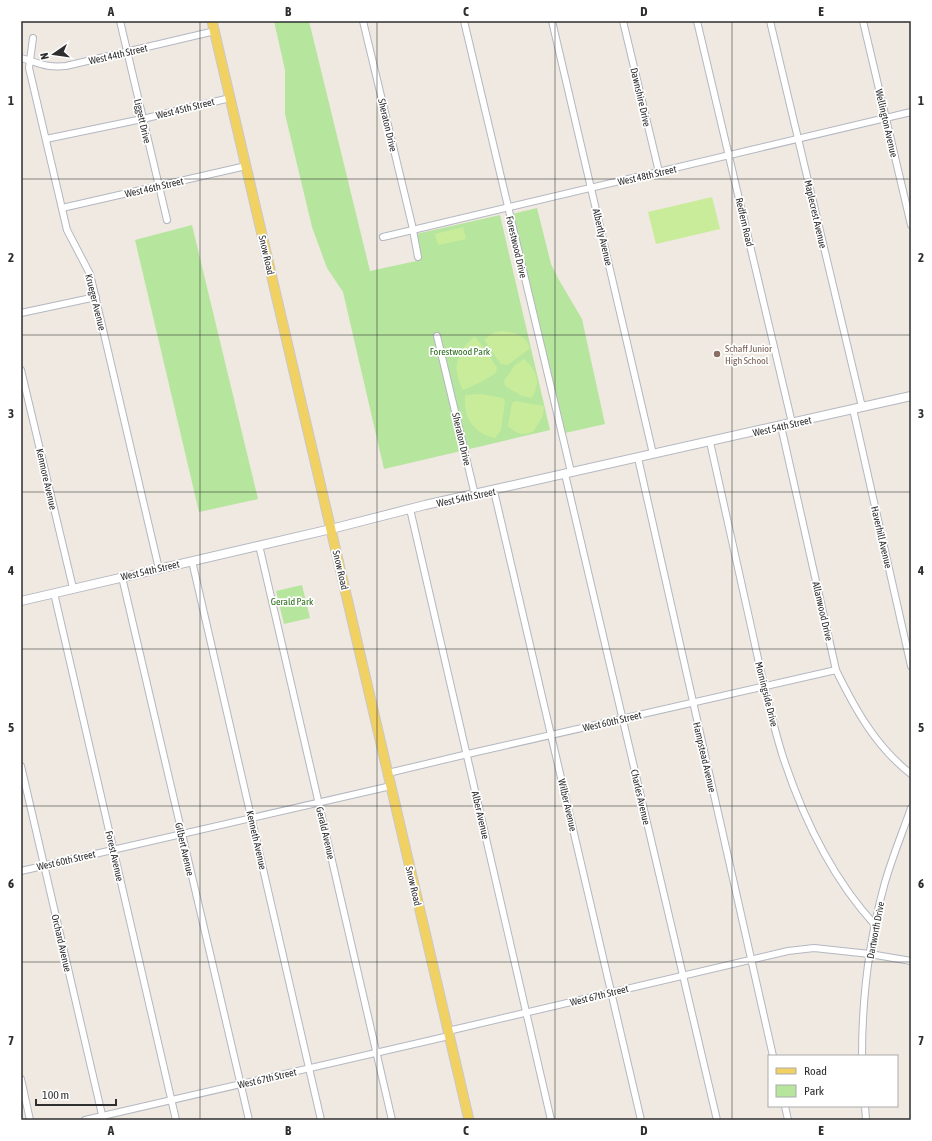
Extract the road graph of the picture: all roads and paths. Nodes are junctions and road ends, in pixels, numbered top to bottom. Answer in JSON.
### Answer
{"nodes":[{"id":1,"x":120,"y":21,"type":"edge"},
{"id":2,"x":212,"y":21,"type":"edge"},
{"id":3,"x":363,"y":21,"type":"edge"},
{"id":4,"x":464,"y":21,"type":"edge"},
{"id":5,"x":552,"y":21,"type":"edge"},
{"id":6,"x":623,"y":21,"type":"edge"},
{"id":7,"x":697,"y":21,"type":"edge"},
{"id":8,"x":770,"y":21,"type":"edge"},
{"id":9,"x":863,"y":21,"type":"edge"},
{"id":10,"x":215,"y":31,"type":"junction"},
{"id":11,"x":33,"y":38,"type":"dead end"},
{"id":12,"x":127,"y":52,"type":"junction"},
{"id":13,"x":21,"y":58,"type":"edge"},
{"id":14,"x":30,"y":60,"type":"junction"},
{"id":15,"x":230,"y":98,"type":"junction"},
{"id":16,"x":911,"y":112,"type":"edge"},
{"id":17,"x":143,"y":118,"type":"junction"},
{"id":18,"x":886,"y":118,"type":"junction"},
{"id":19,"x":798,"y":138,"type":"junction"},
{"id":20,"x":46,"y":140,"type":"junction"},
{"id":21,"x":728,"y":154,"type":"junction"},
{"id":22,"x":246,"y":166,"type":"junction"},
{"id":23,"x":659,"y":172,"type":"junction"},
{"id":24,"x":158,"y":186,"type":"junction"},
{"id":25,"x":591,"y":188,"type":"junction"},
{"id":26,"x":508,"y":207,"type":"junction"},
{"id":27,"x":62,"y":208,"type":"junction"},
{"id":28,"x":167,"y":220,"type":"dead end"},
{"id":29,"x":911,"y":225,"type":"edge"},
{"id":30,"x":413,"y":229,"type":"junction"},
{"id":31,"x":383,"y":237,"type":"dead end"},
{"id":32,"x":418,"y":257,"type":"dead end"},
{"id":33,"x":96,"y":297,"type":"junction"},
{"id":34,"x":21,"y":313,"type":"edge"},
{"id":35,"x":437,"y":336,"type":"dead end"},
{"id":36,"x":21,"y":370,"type":"edge"},
{"id":37,"x":911,"y":396,"type":"edge"},
{"id":38,"x":862,"y":407,"type":"junction"},
{"id":39,"x":853,"y":409,"type":"junction"},
{"id":40,"x":792,"y":423,"type":"junction"},
{"id":41,"x":781,"y":426,"type":"junction"},
{"id":42,"x":710,"y":442,"type":"junction"},
{"id":43,"x":653,"y":454,"type":"junction"},
{"id":44,"x":638,"y":458,"type":"junction"},
{"id":45,"x":568,"y":473,"type":"junction"},
{"id":46,"x":494,"y":491,"type":"junction"},
{"id":47,"x":475,"y":494,"type":"junction"},
{"id":48,"x":410,"y":510,"type":"junction"},
{"id":49,"x":331,"y":529,"type":"junction"},
{"id":50,"x":259,"y":545,"type":"junction"},
{"id":51,"x":192,"y":560,"type":"junction"},
{"id":52,"x":159,"y":569,"type":"junction"},
{"id":53,"x":122,"y":577,"type":"junction"},
{"id":54,"x":73,"y":588,"type":"junction"},
{"id":55,"x":54,"y":593,"type":"junction"},
{"id":56,"x":21,"y":601,"type":"edge"},
{"id":57,"x":911,"y":666,"type":"edge"},
{"id":58,"x":836,"y":670,"type":"junction"},
{"id":59,"x":765,"y":686,"type":"junction"},
{"id":60,"x":693,"y":703,"type":"junction"},
{"id":61,"x":622,"y":718,"type":"junction"},
{"id":62,"x":551,"y":735,"type":"junction"},
{"id":63,"x":466,"y":754,"type":"junction"},
{"id":64,"x":21,"y":766,"type":"edge"},
{"id":65,"x":388,"y":773,"type":"junction"},
{"id":66,"x":911,"y":774,"type":"edge"},
{"id":67,"x":391,"y":786,"type":"junction"},
{"id":68,"x":319,"y":802,"type":"junction"},
{"id":69,"x":911,"y":808,"type":"edge"},
{"id":70,"x":251,"y":817,"type":"junction"},
{"id":71,"x":182,"y":833,"type":"junction"},
{"id":72,"x":114,"y":849,"type":"junction"},
{"id":73,"x":44,"y":865,"type":"junction"},
{"id":74,"x":21,"y":871,"type":"edge"},
{"id":75,"x":875,"y":925,"type":"junction"},
{"id":76,"x":870,"y":954,"type":"junction"},
{"id":77,"x":751,"y":959,"type":"junction"},
{"id":78,"x":911,"y":961,"type":"edge"},
{"id":79,"x":683,"y":975,"type":"junction"},
{"id":80,"x":611,"y":991,"type":"junction"},
{"id":81,"x":527,"y":1012,"type":"junction"},
{"id":82,"x":449,"y":1033,"type":"junction"},
{"id":83,"x":377,"y":1052,"type":"junction"},
{"id":84,"x":773,"y":1055,"type":"edge"},
{"id":85,"x":862,"y":1055,"type":"edge"},
{"id":86,"x":309,"y":1068,"type":"junction"},
{"id":87,"x":21,"y":1079,"type":"edge"},
{"id":88,"x":241,"y":1084,"type":"junction"},
{"id":89,"x":172,"y":1100,"type":"junction"},
{"id":90,"x":785,"y":1107,"type":"edge"},
{"id":91,"x":865,"y":1107,"type":"edge"},
{"id":92,"x":103,"y":1118,"type":"edge"},
{"id":93,"x":30,"y":1120,"type":"edge"},
{"id":94,"x":85,"y":1120,"type":"edge"},
{"id":95,"x":176,"y":1120,"type":"edge"},
{"id":96,"x":249,"y":1120,"type":"edge"},
{"id":97,"x":321,"y":1120,"type":"edge"},
{"id":98,"x":392,"y":1120,"type":"edge"},
{"id":99,"x":469,"y":1120,"type":"edge"},
{"id":100,"x":551,"y":1120,"type":"edge"},
{"id":101,"x":641,"y":1120,"type":"edge"},
{"id":102,"x":717,"y":1120,"type":"edge"},
{"id":103,"x":788,"y":1120,"type":"edge"},
{"id":104,"x":866,"y":1120,"type":"edge"}],
"edges":[{"from":1,"to":12,"type":"street","name":"Liggett Drive"},
{"from":2,"to":10,"type":"main road","name":"Snow Road"},
{"from":3,"to":30,"type":"street","name":"Sheraton Drive"},
{"from":4,"to":26,"type":"street","name":"Forestwood Drive"},
{"from":5,"to":25,"type":"street","name":"Albertly Avenue"},
{"from":6,"to":23,"type":"street","name":"Dawnshire Drive"},
{"from":7,"to":21,"type":"street","name":"Redfern Road"},
{"from":8,"to":19,"type":"street","name":"Maplecrest Avenue"},
{"from":9,"to":18,"type":"street","name":"Wellington Avenue"},
{"from":10,"to":12,"type":"street","name":"West 44th Street"},
{"from":10,"to":15,"type":"main road","name":"Snow Road"},
{"from":11,"to":14,"type":"street","name":"Krueger Avenue"},
{"from":12,"to":14,"type":"street","name":"West 44th Street"},
{"from":12,"to":17,"type":"street","name":"Liggett Drive"},
{"from":13,"to":14,"type":"street","name":"West 44th Street"},
{"from":14,"to":20,"type":"street","name":"Krueger Avenue"},
{"from":15,"to":17,"type":"street","name":"West 45th Street"},
{"from":15,"to":22,"type":"main road","name":"Snow Road"},
{"from":16,"to":18,"type":"street","name":"West 48th Street"},
{"from":17,"to":20,"type":"street","name":"West 45th Street"},
{"from":17,"to":24,"type":"street","name":"Liggett Drive"},
{"from":18,"to":19,"type":"street","name":"West 48th Street"},
{"from":18,"to":29,"type":"street","name":"Wellington Avenue"},
{"from":19,"to":21,"type":"street","name":"West 48th Street"},
{"from":19,"to":38,"type":"street","name":"Maplecrest Avenue"},
{"from":20,"to":27,"type":"street","name":"Krueger Avenue"},
{"from":21,"to":23,"type":"street","name":"West 48th Street"},
{"from":21,"to":40,"type":"street","name":"Redfern Road"},
{"from":22,"to":24,"type":"street","name":"West 46th Street"},
{"from":22,"to":49,"type":"main road","name":"Snow Road"},
{"from":23,"to":25,"type":"street","name":"West 48th Street"},
{"from":24,"to":27,"type":"street","name":"West 46th Street"},
{"from":24,"to":28,"type":"street","name":"Liggett Drive"},
{"from":25,"to":26,"type":"street","name":"West 48th Street"},
{"from":25,"to":43,"type":"street","name":"Albertly Avenue"},
{"from":26,"to":30,"type":"street","name":"West 48th Street"},
{"from":26,"to":45,"type":"street","name":"Forestwood Drive"},
{"from":27,"to":33,"type":"street","name":"Krueger Avenue"},
{"from":30,"to":31,"type":"street","name":"West 48th Street"},
{"from":30,"to":32,"type":"street","name":"Sheraton Drive"},
{"from":33,"to":34,"type":"street"},
{"from":33,"to":52,"type":"street","name":"Krueger Avenue"},
{"from":35,"to":47,"type":"street","name":"Sheraton Drive"},
{"from":36,"to":54,"type":"street","name":"Kenmore Avenue"},
{"from":37,"to":38,"type":"street","name":"West 54th Street"},
{"from":38,"to":39,"type":"street","name":"West 54th Street"},
{"from":39,"to":40,"type":"street","name":"West 54th Street"},
{"from":39,"to":57,"type":"street","name":"Haverhill Avenue"},
{"from":40,"to":41,"type":"street","name":"West 54th Street"},
{"from":41,"to":42,"type":"street","name":"West 54th Street"},
{"from":41,"to":58,"type":"street","name":"Allanwood Drive"},
{"from":42,"to":43,"type":"street","name":"West 54th Street"},
{"from":42,"to":59,"type":"street","name":"Morningside Drive"},
{"from":43,"to":44,"type":"street","name":"West 54th Street"},
{"from":44,"to":45,"type":"street","name":"West 54th Street"},
{"from":44,"to":60,"type":"street","name":"Hampstead Avenue"},
{"from":45,"to":46,"type":"street","name":"West 54th Street"},
{"from":45,"to":61,"type":"street","name":"Charles Avenue"},
{"from":46,"to":47,"type":"street","name":"West 54th Street"},
{"from":46,"to":62,"type":"street","name":"Wilber Avenue"},
{"from":47,"to":48,"type":"street","name":"West 54th Street"},
{"from":48,"to":49,"type":"street","name":"West 54th Street"},
{"from":48,"to":63,"type":"street","name":"Alber Avenue"},
{"from":49,"to":50,"type":"street","name":"West 54th Street"},
{"from":49,"to":65,"type":"main road","name":"Snow Road"},
{"from":50,"to":51,"type":"street","name":"West 54th Street"},
{"from":50,"to":68,"type":"street","name":"Gerald Avenue"},
{"from":51,"to":52,"type":"street","name":"West 54th Street"},
{"from":51,"to":70,"type":"street","name":"Kenneth Avenue"},
{"from":52,"to":53,"type":"street","name":"West 54th Street"},
{"from":53,"to":54,"type":"street","name":"West 54th Street"},
{"from":53,"to":71,"type":"street","name":"Gilbert Avenue"},
{"from":54,"to":55,"type":"street","name":"West 54th Street"},
{"from":55,"to":56,"type":"street","name":"West 54th Street"},
{"from":55,"to":72,"type":"street","name":"Forest Avenue"},
{"from":58,"to":59,"type":"street","name":"West 60th Street"},
{"from":58,"to":66,"type":"street","name":"Allanwood Drive"},
{"from":59,"to":60,"type":"street","name":"West 60th Street"},
{"from":59,"to":75,"type":"street","name":"Morningside Drive"},
{"from":60,"to":61,"type":"street","name":"West 60th Street"},
{"from":60,"to":77,"type":"street","name":"Hampstead Avenue"},
{"from":61,"to":62,"type":"street","name":"West 60th Street"},
{"from":61,"to":79,"type":"street","name":"Charles Avenue"},
{"from":62,"to":63,"type":"street","name":"West 60th Street"},
{"from":62,"to":80,"type":"street","name":"Wilber Avenue"},
{"from":63,"to":65,"type":"street","name":"West 60th Street"},
{"from":63,"to":81,"type":"street","name":"Alber Avenue"},
{"from":64,"to":73,"type":"street","name":"Orchard Avenue"},
{"from":65,"to":67,"type":"main road","name":"Snow Road"},
{"from":67,"to":68,"type":"street","name":"West 60th Street"},
{"from":67,"to":82,"type":"main road","name":"Snow Road"},
{"from":68,"to":70,"type":"street","name":"West 60th Street"},
{"from":68,"to":83,"type":"street","name":"Gerald Avenue"},
{"from":69,"to":75,"type":"street","name":"Dartworth Drive"},
{"from":70,"to":71,"type":"street","name":"West 60th Street"},
{"from":70,"to":86,"type":"street","name":"Kenneth Avenue"},
{"from":71,"to":72,"type":"street","name":"West 60th Street"},
{"from":71,"to":88,"type":"street","name":"Gilbert Avenue"},
{"from":72,"to":73,"type":"street","name":"West 60th Street"},
{"from":72,"to":89,"type":"street","name":"Forest Avenue"},
{"from":73,"to":74,"type":"street","name":"West 60th Street"},
{"from":73,"to":92,"type":"street","name":"Orchard Avenue"},
{"from":75,"to":76,"type":"street","name":"Dartworth Drive"},
{"from":76,"to":77,"type":"street","name":"West 67th Street"},
{"from":76,"to":78,"type":"street","name":"West 67th Street"},
{"from":76,"to":85,"type":"street","name":"Dartworth Drive"},
{"from":77,"to":79,"type":"street","name":"West 67th Street"},
{"from":77,"to":84,"type":"street","name":"Hampstead Avenue"},
{"from":79,"to":80,"type":"street","name":"West 67th Street"},
{"from":79,"to":102,"type":"street","name":"Charles Avenue"},
{"from":80,"to":81,"type":"street","name":"West 67th Street"},
{"from":80,"to":101,"type":"street","name":"Wilber Avenue"},
{"from":81,"to":82,"type":"street","name":"West 67th Street"},
{"from":81,"to":100,"type":"street","name":"Alber Avenue"},
{"from":82,"to":83,"type":"street","name":"West 67th Street"},
{"from":82,"to":99,"type":"main road","name":"Snow Road"},
{"from":83,"to":86,"type":"street","name":"West 67th Street"},
{"from":83,"to":98,"type":"street","name":"Gerald Avenue"},
{"from":86,"to":88,"type":"street","name":"West 67th Street"},
{"from":86,"to":97,"type":"street","name":"Kenneth Avenue"},
{"from":87,"to":93,"type":"street"},
{"from":88,"to":89,"type":"street","name":"West 67th Street"},
{"from":88,"to":96,"type":"street","name":"Gilbert Avenue"},
{"from":89,"to":92,"type":"street","name":"West 67th Street"},
{"from":89,"to":95,"type":"street","name":"Forest Avenue"},
{"from":90,"to":103,"type":"street"},
{"from":91,"to":104,"type":"street"},
{"from":92,"to":94,"type":"street","name":"West 67th Street"}]}
